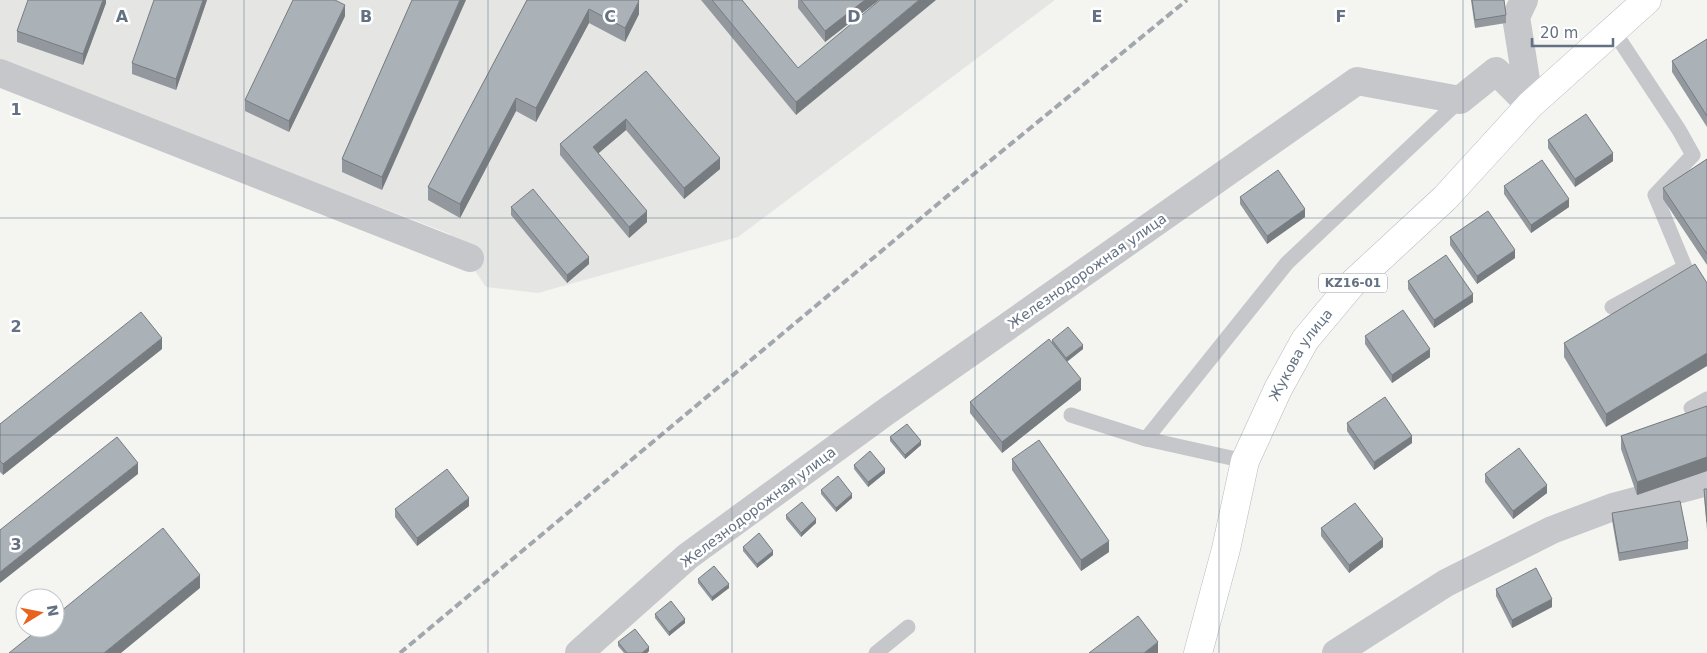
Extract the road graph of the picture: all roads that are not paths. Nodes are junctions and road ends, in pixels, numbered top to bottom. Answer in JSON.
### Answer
{"nodes":[{"id":1,"x":1524,"y":0,"type":"edge"},
{"id":2,"x":1647,"y":0,"type":"edge"},
{"id":3,"x":1613,"y":30,"type":"junction"},
{"id":4,"x":0,"y":73,"type":"edge"},
{"id":5,"x":1460,"y":100,"type":"junction"},
{"id":6,"x":1530,"y":104,"type":"junction"},
{"id":7,"x":1700,"y":153,"type":"edge"},
{"id":8,"x":470,"y":258,"type":"dead end"},
{"id":9,"x":1612,"y":307,"type":"dead end"},
{"id":10,"x":1707,"y":399,"type":"edge"},
{"id":11,"x":1691,"y":408,"type":"dead end"},
{"id":12,"x":1071,"y":415,"type":"dead end"},
{"id":13,"x":1146,"y":439,"type":"junction"},
{"id":14,"x":1245,"y":461,"type":"junction"},
{"id":15,"x":1707,"y":482,"type":"edge"},
{"id":16,"x":908,"y":627,"type":"dead end"},
{"id":17,"x":593,"y":649,"type":"edge"},
{"id":18,"x":876,"y":653,"type":"edge"},
{"id":19,"x":1198,"y":653,"type":"edge"},
{"id":20,"x":1336,"y":653,"type":"edge"}],
"edges":[{"from":1,"to":6,"type":"street"},
{"from":2,"to":3,"type":"main road","name":"Жукова улица","number":"KZ16-01"},
{"from":3,"to":6,"type":"main road","name":"Жукова улица","number":"KZ16-01"},
{"from":3,"to":7,"type":"lane"},
{"from":4,"to":8,"type":"street"},
{"from":5,"to":6,"type":"street"},
{"from":5,"to":13,"type":"lane"},
{"from":5,"to":17,"type":"street","name":"Железнодорожная улица"},
{"from":6,"to":14,"type":"main road","name":"Жукова улица","number":"KZ16-01"},
{"from":7,"to":9,"type":"lane"},
{"from":10,"to":11,"type":"lane"},
{"from":12,"to":13,"type":"lane"},
{"from":13,"to":14,"type":"lane"},
{"from":14,"to":19,"type":"main road","name":"Жукова улица","number":"KZ16-01"},
{"from":15,"to":20,"type":"street"},
{"from":16,"to":18,"type":"lane"}]}
